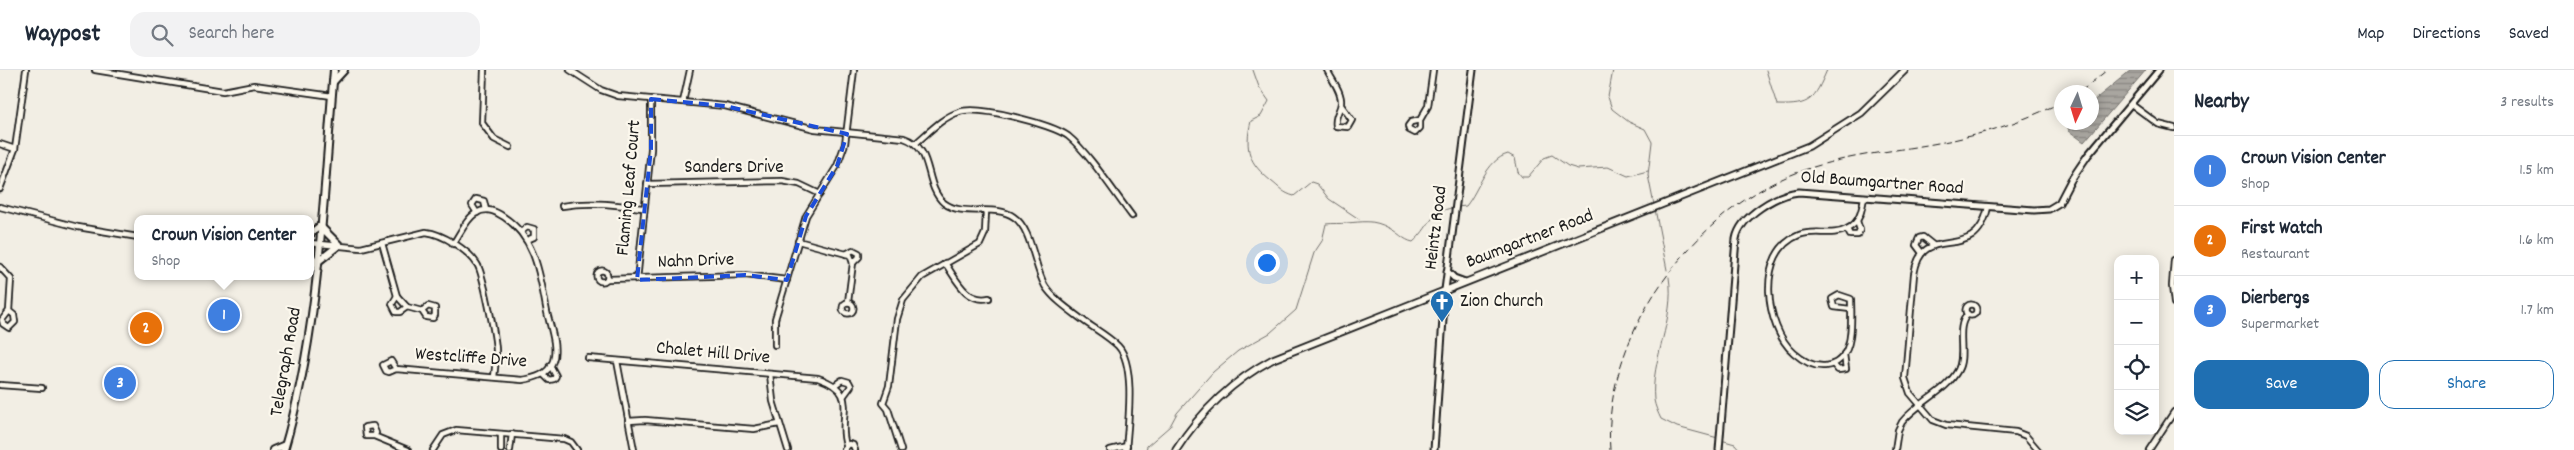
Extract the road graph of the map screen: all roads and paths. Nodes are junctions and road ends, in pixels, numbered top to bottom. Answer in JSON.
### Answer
{"nodes":[{"id":1,"x":26,"y":70,"type":"edge"},
{"id":2,"x":95,"y":70,"type":"edge"},
{"id":3,"x":334,"y":70,"type":"edge"},
{"id":4,"x":344,"y":70,"type":"edge"},
{"id":5,"x":484,"y":70,"type":"edge"},
{"id":6,"x":570,"y":70,"type":"edge"},
{"id":7,"x":690,"y":70,"type":"edge"},
{"id":8,"x":854,"y":70,"type":"edge"},
{"id":9,"x":1327,"y":70,"type":"edge"},
{"id":10,"x":1433,"y":70,"type":"edge"},
{"id":11,"x":1473,"y":70,"type":"edge"},
{"id":12,"x":1905,"y":70,"type":"edge"},
{"id":13,"x":2159,"y":70,"type":"edge"},
{"id":14,"x":333,"y":82,"type":"junction"},
{"id":15,"x":332,"y":96,"type":"junction"},
{"id":16,"x":651,"y":99,"type":"junction"},
{"id":17,"x":683,"y":102,"type":"junction"},
{"id":18,"x":2131,"y":104,"type":"junction"},
{"id":19,"x":1341,"y":105,"type":"junction"},
{"id":20,"x":1420,"y":120,"type":"dead end"},
{"id":21,"x":2174,"y":128,"type":"edge"},
{"id":22,"x":847,"y":134,"type":"junction"},
{"id":23,"x":916,"y":143,"type":"junction"},
{"id":24,"x":0,"y":144,"type":"edge"},
{"id":25,"x":510,"y":147,"type":"dead end"},
{"id":26,"x":15,"y":149,"type":"junction"},
{"id":27,"x":647,"y":184,"type":"junction"},
{"id":28,"x":0,"y":189,"type":"edge"},
{"id":29,"x":820,"y":194,"type":"junction"},
{"id":30,"x":1864,"y":197,"type":"junction"},
{"id":31,"x":562,"y":206,"type":"dead end"},
{"id":32,"x":0,"y":207,"type":"edge"},
{"id":33,"x":1988,"y":207,"type":"junction"},
{"id":34,"x":644,"y":208,"type":"junction"},
{"id":35,"x":486,"y":210,"type":"junction"},
{"id":36,"x":986,"y":211,"type":"junction"},
{"id":37,"x":477,"y":213,"type":"junction"},
{"id":38,"x":1132,"y":216,"type":"dead end"},
{"id":39,"x":1857,"y":221,"type":"junction"},
{"id":40,"x":320,"y":226,"type":"junction"},
{"id":41,"x":1847,"y":230,"type":"junction"},
{"id":42,"x":314,"y":231,"type":"edge"},
{"id":43,"x":521,"y":232,"type":"junction"},
{"id":44,"x":134,"y":236,"type":"edge"},
{"id":45,"x":527,"y":240,"type":"junction"},
{"id":46,"x":798,"y":241,"type":"junction"},
{"id":47,"x":314,"y":243,"type":"edge"},
{"id":48,"x":318,"y":243,"type":"junction"},
{"id":49,"x":382,"y":243,"type":"junction"},
{"id":50,"x":453,"y":244,"type":"junction"},
{"id":51,"x":339,"y":245,"type":"junction"},
{"id":52,"x":1933,"y":245,"type":"junction"},
{"id":53,"x":1922,"y":253,"type":"junction"},
{"id":54,"x":846,"y":254,"type":"junction"},
{"id":55,"x":314,"y":260,"type":"edge"},
{"id":56,"x":2174,"y":260,"type":"edge"},
{"id":57,"x":316,"y":263,"type":"junction"},
{"id":58,"x":853,"y":263,"type":"junction"},
{"id":59,"x":945,"y":263,"type":"junction"},
{"id":60,"x":0,"y":267,"type":"edge"},
{"id":61,"x":1448,"y":271,"type":"junction"},
{"id":62,"x":607,"y":279,"type":"dead end"},
{"id":63,"x":637,"y":280,"type":"junction"},
{"id":64,"x":787,"y":280,"type":"junction"},
{"id":65,"x":1465,"y":282,"type":"junction"},
{"id":66,"x":1446,"y":290,"type":"junction"},
{"id":67,"x":397,"y":296,"type":"junction"},
{"id":68,"x":989,"y":298,"type":"dead end"},
{"id":69,"x":848,"y":302,"type":"dead end"},
{"id":70,"x":2174,"y":303,"type":"edge"},
{"id":71,"x":407,"y":307,"type":"junction"},
{"id":72,"x":1850,"y":309,"type":"junction"},
{"id":73,"x":9,"y":311,"type":"dead end"},
{"id":74,"x":422,"y":311,"type":"dead end"},
{"id":75,"x":1968,"y":314,"type":"dead end"},
{"id":76,"x":774,"y":345,"type":"dead end"},
{"id":77,"x":1844,"y":354,"type":"junction"},
{"id":78,"x":588,"y":358,"type":"dead end"},
{"id":79,"x":617,"y":361,"type":"junction"},
{"id":80,"x":1833,"y":364,"type":"junction"},
{"id":81,"x":550,"y":365,"type":"junction"},
{"id":82,"x":396,"y":369,"type":"dead end"},
{"id":83,"x":543,"y":374,"type":"junction"},
{"id":84,"x":770,"y":374,"type":"junction"},
{"id":85,"x":494,"y":377,"type":"junction"},
{"id":86,"x":0,"y":385,"type":"edge"},
{"id":87,"x":835,"y":385,"type":"junction"},
{"id":88,"x":42,"y":388,"type":"dead end"},
{"id":89,"x":843,"y":397,"type":"junction"},
{"id":90,"x":1920,"y":407,"type":"junction"},
{"id":91,"x":2174,"y":412,"type":"edge"},
{"id":92,"x":628,"y":421,"type":"junction"},
{"id":93,"x":779,"y":424,"type":"junction"},
{"id":94,"x":501,"y":434,"type":"junction"},
{"id":95,"x":512,"y":434,"type":"junction"},
{"id":96,"x":374,"y":436,"type":"dead end"},
{"id":97,"x":285,"y":448,"type":"edge"},
{"id":98,"x":845,"y":448,"type":"edge"},
{"id":99,"x":1126,"y":448,"type":"edge"},
{"id":100,"x":1719,"y":449,"type":"edge"},
{"id":101,"x":273,"y":450,"type":"edge"},
{"id":102,"x":408,"y":450,"type":"edge"},
{"id":103,"x":433,"y":450,"type":"edge"},
{"id":104,"x":501,"y":450,"type":"edge"},
{"id":105,"x":510,"y":450,"type":"edge"},
{"id":106,"x":577,"y":450,"type":"edge"},
{"id":107,"x":634,"y":450,"type":"edge"},
{"id":108,"x":788,"y":450,"type":"edge"},
{"id":109,"x":855,"y":450,"type":"edge"},
{"id":110,"x":901,"y":450,"type":"edge"},
{"id":111,"x":1110,"y":450,"type":"edge"},
{"id":112,"x":1176,"y":450,"type":"edge"},
{"id":113,"x":1434,"y":450,"type":"edge"},
{"id":114,"x":1895,"y":450,"type":"edge"},
{"id":115,"x":2038,"y":450,"type":"edge"},
{"id":116,"x":2148,"y":450,"type":"edge"}],
"edges":[{"from":1,"to":26,"type":"street"},
{"from":2,"to":15,"type":"street"},
{"from":3,"to":14,"type":"main road","name":"Telegraph Road"},
{"from":4,"to":14,"type":"main road"},
{"from":5,"to":25,"type":"street"},
{"from":6,"to":16,"type":"street"},
{"from":7,"to":17,"type":"street"},
{"from":8,"to":22,"type":"street"},
{"from":9,"to":19,"type":"street"},
{"from":10,"to":20,"type":"street"},
{"from":11,"to":61,"type":"street","name":"Heintz Road"},
{"from":12,"to":65,"type":"main road","name":"Baumgartner Road"},
{"from":13,"to":18,"type":"street","name":"Old Baumgartner Road"},
{"from":14,"to":15,"type":"main road","name":"Telegraph Road"},
{"from":15,"to":40,"type":"main road","name":"Telegraph Road"},
{"from":16,"to":17,"type":"street"},
{"from":16,"to":27,"type":"street","name":"Flaming Leaf Court"},
{"from":17,"to":22,"type":"street"},
{"from":18,"to":21,"type":"street"},
{"from":18,"to":33,"type":"street","name":"Old Baumgartner Road"},
{"from":19,"to":19,"type":"street"},
{"from":22,"to":23,"type":"street"},
{"from":22,"to":29,"type":"street"},
{"from":23,"to":36,"type":"street"},
{"from":23,"to":38,"type":"street"},
{"from":24,"to":26,"type":"street"},
{"from":26,"to":28,"type":"street"},
{"from":27,"to":29,"type":"street","name":"Sanders Drive"},
{"from":27,"to":34,"type":"street","name":"Flaming Leaf Court"},
{"from":29,"to":46,"type":"street"},
{"from":30,"to":33,"type":"street","name":"Old Baumgartner Road"},
{"from":30,"to":39,"type":"street"},
{"from":30,"to":100,"type":"street","name":"Old Baumgartner Road"},
{"from":31,"to":34,"type":"street"},
{"from":32,"to":44,"type":"street"},
{"from":33,"to":52,"type":"street"},
{"from":34,"to":63,"type":"street","name":"Flaming Leaf Court"},
{"from":35,"to":37,"type":"street"},
{"from":35,"to":37,"type":"street","name":"Westcliffe Drive"},
{"from":35,"to":43,"type":"street","name":"Westcliffe Drive"},
{"from":36,"to":59,"type":"street"},
{"from":36,"to":99,"type":"street"},
{"from":37,"to":50,"type":"street","name":"Westcliffe Drive"},
{"from":39,"to":41,"type":"street"},
{"from":39,"to":41,"type":"street"},
{"from":40,"to":42,"type":"main road"},
{"from":40,"to":48,"type":"main road","name":"Telegraph Road"},
{"from":40,"to":51,"type":"main road"},
{"from":41,"to":80,"type":"street"},
{"from":43,"to":45,"type":"street","name":"Westcliffe Drive"},
{"from":43,"to":45,"type":"street","name":"Westcliffe Drive"},
{"from":45,"to":81,"type":"street","name":"Westcliffe Drive"},
{"from":46,"to":54,"type":"street"},
{"from":46,"to":64,"type":"street"},
{"from":47,"to":48,"type":"street"},
{"from":48,"to":51,"type":"street"},
{"from":48,"to":57,"type":"main road","name":"Telegraph Road"},
{"from":49,"to":50,"type":"street"},
{"from":49,"to":51,"type":"street"},
{"from":49,"to":67,"type":"street"},
{"from":50,"to":85,"type":"street"},
{"from":51,"to":57,"type":"main road"},
{"from":52,"to":53,"type":"street"},
{"from":52,"to":53,"type":"street"},
{"from":53,"to":90,"type":"street"},
{"from":54,"to":58,"type":"street"},
{"from":54,"to":58,"type":"street"},
{"from":55,"to":57,"type":"main road"},
{"from":56,"to":70,"type":"street"},
{"from":57,"to":97,"type":"main road","name":"Telegraph Road"},
{"from":58,"to":69,"type":"street"},
{"from":59,"to":68,"type":"street"},
{"from":59,"to":110,"type":"street"},
{"from":60,"to":73,"type":"street"},
{"from":61,"to":65,"type":"street"},
{"from":61,"to":66,"type":"street","name":"Heintz Road"},
{"from":62,"to":63,"type":"street","name":"Nahn Drive"},
{"from":63,"to":64,"type":"street","name":"Nahn Drive"},
{"from":64,"to":76,"type":"street"},
{"from":65,"to":66,"type":"main road","name":"Baumgartner Road"},
{"from":66,"to":112,"type":"main road","name":"Baumgartner Road"},
{"from":66,"to":113,"type":"street","name":"Heintz Road"},
{"from":67,"to":71,"type":"street"},
{"from":67,"to":71,"type":"street"},
{"from":71,"to":74,"type":"street"},
{"from":72,"to":72,"type":"street"},
{"from":72,"to":77,"type":"street"},
{"from":75,"to":90,"type":"street"},
{"from":77,"to":80,"type":"street"},
{"from":77,"to":80,"type":"street"},
{"from":78,"to":79,"type":"street","name":"Chalet Hill Drive"},
{"from":79,"to":84,"type":"street","name":"Chalet Hill Drive"},
{"from":79,"to":92,"type":"street"},
{"from":81,"to":83,"type":"street","name":"Westcliffe Drive"},
{"from":81,"to":83,"type":"street","name":"Westcliffe Drive"},
{"from":82,"to":85,"type":"street","name":"Westcliffe Drive"},
{"from":83,"to":85,"type":"street","name":"Westcliffe Drive"},
{"from":84,"to":87,"type":"street","name":"Chalet Hill Drive"},
{"from":84,"to":93,"type":"street"},
{"from":86,"to":88,"type":"street"},
{"from":87,"to":89,"type":"street","name":"Chalet Hill Drive"},
{"from":87,"to":89,"type":"street","name":"Chalet Hill Drive"},
{"from":89,"to":98,"type":"street","name":"Chalet Hill Drive"},
{"from":90,"to":114,"type":"street"},
{"from":90,"to":115,"type":"street"},
{"from":91,"to":116,"type":"street"},
{"from":92,"to":93,"type":"street"},
{"from":92,"to":107,"type":"street"},
{"from":93,"to":108,"type":"street"},
{"from":94,"to":95,"type":"street"},
{"from":94,"to":103,"type":"street"},
{"from":94,"to":104,"type":"street"},
{"from":95,"to":105,"type":"street"},
{"from":95,"to":106,"type":"street"},
{"from":96,"to":102,"type":"street"},
{"from":97,"to":101,"type":"main road"},
{"from":98,"to":109,"type":"street"},
{"from":99,"to":111,"type":"street"}]}
